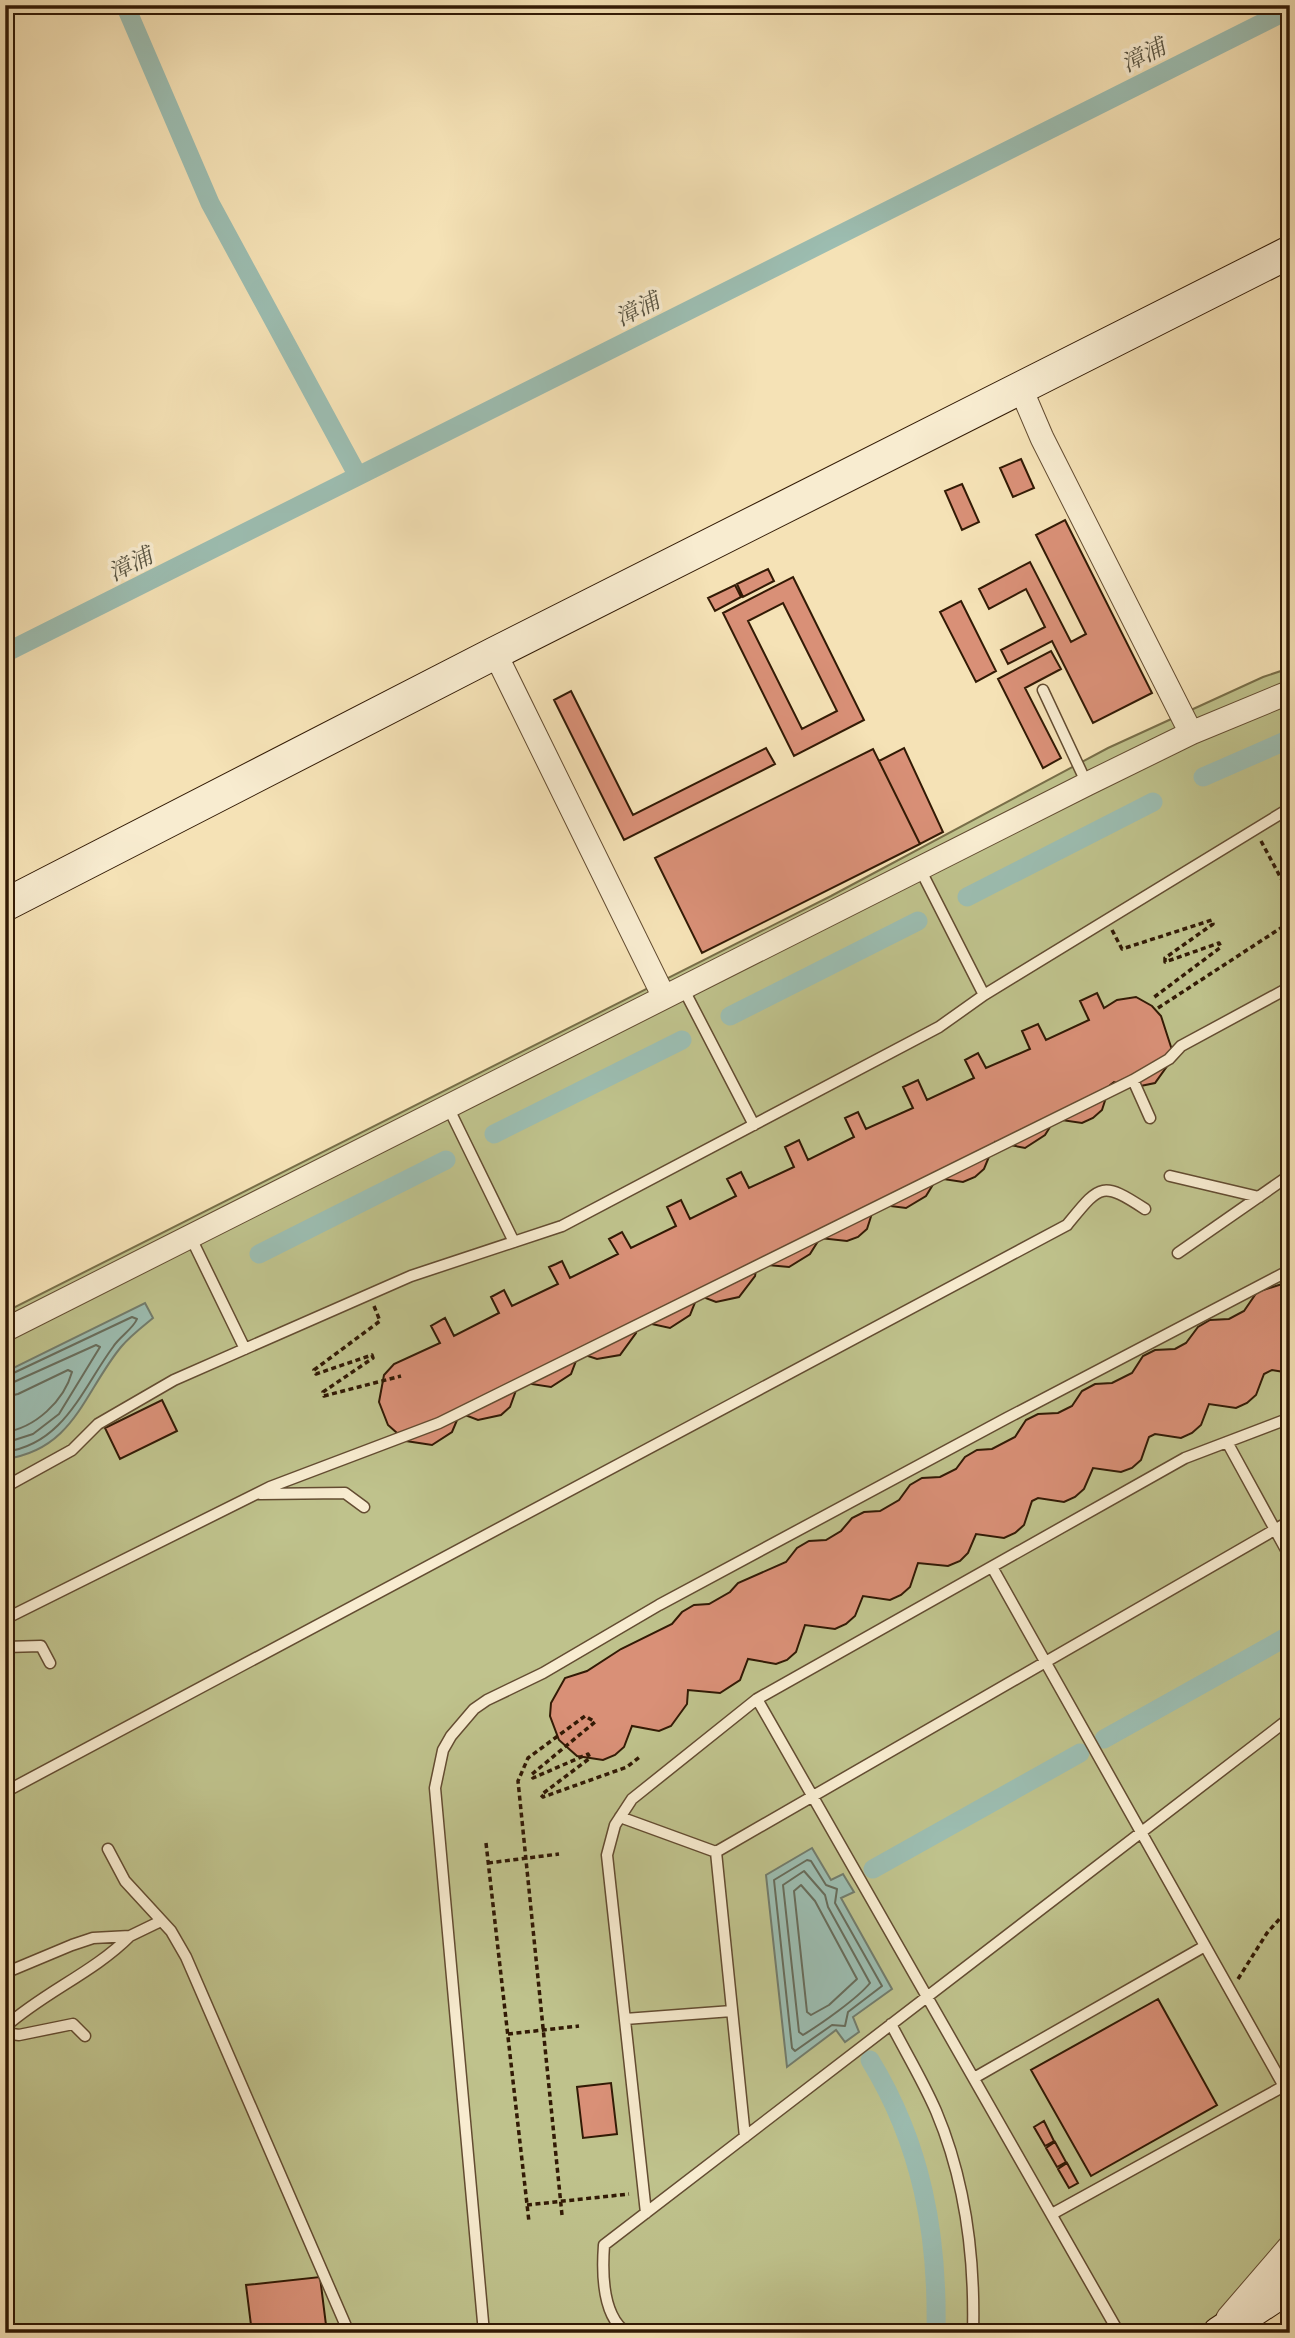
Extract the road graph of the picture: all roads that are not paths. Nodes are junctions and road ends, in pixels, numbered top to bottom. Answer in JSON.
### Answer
{"nodes":[{"id":1,"x":1290,"y":252,"type":"edge"},
{"id":2,"x":1021,"y":389,"type":"junction"},
{"id":3,"x":495,"y":653,"type":"junction"},
{"id":4,"x":1043,"y":690,"type":"dead end"},
{"id":5,"x":1290,"y":692,"type":"edge"},
{"id":6,"x":1191,"y":733,"type":"junction"},
{"id":7,"x":1087,"y":784,"type":"junction"},
{"id":8,"x":1290,"y":808,"type":"edge"},
{"id":9,"x":920,"y":869,"type":"junction"},
{"id":10,"x":5,"y":905,"type":"edge"},
{"id":11,"x":1290,"y":987,"type":"edge"},
{"id":12,"x":674,"y":993,"type":"junction"},
{"id":13,"x":984,"y":995,"type":"junction"},
{"id":14,"x":1133,"y":1080,"type":"junction"},
{"id":15,"x":448,"y":1107,"type":"junction"},
{"id":16,"x":1150,"y":1118,"type":"dead end"},
{"id":17,"x":754,"y":1125,"type":"junction"},
{"id":18,"x":1290,"y":1175,"type":"edge"},
{"id":19,"x":1170,"y":1176,"type":"dead end"},
{"id":20,"x":1259,"y":1198,"type":"junction"},
{"id":21,"x":1144,"y":1209,"type":"dead end"},
{"id":22,"x":191,"y":1238,"type":"junction"},
{"id":23,"x":514,"y":1242,"type":"junction"},
{"id":24,"x":1178,"y":1253,"type":"dead end"},
{"id":25,"x":1290,"y":1269,"type":"edge"},
{"id":26,"x":5,"y":1329,"type":"edge"},
{"id":27,"x":245,"y":1349,"type":"junction"},
{"id":28,"x":1290,"y":1418,"type":"edge"},
{"id":29,"x":1227,"y":1442,"type":"junction"},
{"id":30,"x":5,"y":1488,"type":"edge"},
{"id":31,"x":257,"y":1494,"type":"junction"},
{"id":32,"x":364,"y":1507,"type":"dead end"},
{"id":33,"x":1290,"y":1521,"type":"edge"},
{"id":34,"x":1275,"y":1530,"type":"junction"},
{"id":35,"x":1290,"y":1557,"type":"edge"},
{"id":36,"x":992,"y":1567,"type":"junction"},
{"id":37,"x":5,"y":1619,"type":"edge"},
{"id":38,"x":5,"y":1647,"type":"edge"},
{"id":39,"x":1045,"y":1662,"type":"junction"},
{"id":40,"x":50,"y":1663,"type":"dead end"},
{"id":41,"x":758,"y":1699,"type":"junction"},
{"id":42,"x":1290,"y":1718,"type":"edge"},
{"id":43,"x":5,"y":1792,"type":"edge"},
{"id":44,"x":812,"y":1795,"type":"junction"},
{"id":45,"x":620,"y":1817,"type":"junction"},
{"id":46,"x":1140,"y":1833,"type":"junction"},
{"id":47,"x":108,"y":1849,"type":"dead end"},
{"id":48,"x":716,"y":1852,"type":"junction"},
{"id":49,"x":161,"y":1921,"type":"junction"},
{"id":50,"x":130,"y":1936,"type":"junction"},
{"id":51,"x":1205,"y":1946,"type":"junction"},
{"id":52,"x":5,"y":1973,"type":"edge"},
{"id":53,"x":928,"y":1996,"type":"junction"},
{"id":54,"x":732,"y":2011,"type":"junction"},
{"id":55,"x":625,"y":2020,"type":"junction"},
{"id":56,"x":891,"y":2024,"type":"junction"},
{"id":57,"x":5,"y":2027,"type":"edge"},
{"id":58,"x":5,"y":2033,"type":"edge"},
{"id":59,"x":85,"y":2036,"type":"dead end"},
{"id":60,"x":974,"y":2078,"type":"junction"},
{"id":61,"x":1284,"y":2086,"type":"junction"},
{"id":62,"x":1290,"y":2097,"type":"edge"},
{"id":63,"x":745,"y":2137,"type":"junction"},
{"id":64,"x":646,"y":2213,"type":"junction"},
{"id":65,"x":1052,"y":2214,"type":"junction"},
{"id":66,"x":1290,"y":2246,"type":"edge"},
{"id":67,"x":1290,"y":2286,"type":"edge"},
{"id":68,"x":349,"y":2333,"type":"edge"},
{"id":69,"x":484,"y":2333,"type":"edge"},
{"id":70,"x":627,"y":2333,"type":"edge"},
{"id":71,"x":973,"y":2333,"type":"edge"},
{"id":72,"x":1119,"y":2333,"type":"edge"},
{"id":73,"x":1217,"y":2333,"type":"edge"}],
"edges":[{"from":1,"to":2,"type":"street"},
{"from":2,"to":3,"type":"street"},
{"from":2,"to":6,"type":"street"},
{"from":3,"to":10,"type":"street"},
{"from":3,"to":12,"type":"street"},
{"from":4,"to":7,"type":"lane"},
{"from":5,"to":6,"type":"street"},
{"from":6,"to":7,"type":"street"},
{"from":7,"to":9,"type":"street"},
{"from":8,"to":13,"type":"lane"},
{"from":9,"to":12,"type":"street"},
{"from":9,"to":13,"type":"lane"},
{"from":11,"to":14,"type":"lane"},
{"from":12,"to":15,"type":"street"},
{"from":12,"to":17,"type":"lane"},
{"from":13,"to":17,"type":"lane"},
{"from":14,"to":16,"type":"lane"},
{"from":14,"to":31,"type":"lane"},
{"from":15,"to":22,"type":"street"},
{"from":15,"to":23,"type":"lane"},
{"from":17,"to":23,"type":"lane"},
{"from":18,"to":20,"type":"lane"},
{"from":19,"to":20,"type":"lane"},
{"from":20,"to":24,"type":"lane"},
{"from":21,"to":43,"type":"lane"},
{"from":22,"to":26,"type":"street"},
{"from":22,"to":27,"type":"lane"},
{"from":23,"to":27,"type":"lane"},
{"from":25,"to":69,"type":"lane"},
{"from":27,"to":30,"type":"lane"},
{"from":28,"to":29,"type":"lane"},
{"from":29,"to":34,"type":"lane"},
{"from":29,"to":36,"type":"lane"},
{"from":31,"to":32,"type":"lane"},
{"from":31,"to":37,"type":"lane"},
{"from":33,"to":34,"type":"lane"},
{"from":34,"to":35,"type":"lane"},
{"from":34,"to":39,"type":"lane"},
{"from":36,"to":39,"type":"lane"},
{"from":36,"to":41,"type":"lane"},
{"from":38,"to":40,"type":"lane"},
{"from":39,"to":44,"type":"lane"},
{"from":39,"to":46,"type":"lane"},
{"from":41,"to":44,"type":"lane"},
{"from":41,"to":45,"type":"lane"},
{"from":42,"to":46,"type":"lane"},
{"from":44,"to":48,"type":"lane"},
{"from":44,"to":53,"type":"lane"},
{"from":45,"to":48,"type":"lane"},
{"from":45,"to":55,"type":"lane"},
{"from":46,"to":51,"type":"lane"},
{"from":46,"to":53,"type":"lane"},
{"from":47,"to":49,"type":"lane"},
{"from":48,"to":54,"type":"lane"},
{"from":49,"to":50,"type":"lane"},
{"from":49,"to":68,"type":"lane"},
{"from":50,"to":52,"type":"lane"},
{"from":50,"to":57,"type":"lane"},
{"from":51,"to":60,"type":"lane"},
{"from":51,"to":61,"type":"lane"},
{"from":53,"to":56,"type":"lane"},
{"from":53,"to":60,"type":"lane"},
{"from":54,"to":55,"type":"lane"},
{"from":54,"to":63,"type":"lane"},
{"from":55,"to":64,"type":"lane"},
{"from":56,"to":63,"type":"lane"},
{"from":56,"to":71,"type":"lane"},
{"from":58,"to":59,"type":"lane"},
{"from":60,"to":65,"type":"lane"},
{"from":61,"to":62,"type":"lane"},
{"from":61,"to":65,"type":"lane"},
{"from":63,"to":64,"type":"lane"},
{"from":64,"to":70,"type":"lane"},
{"from":65,"to":72,"type":"lane"},
{"from":66,"to":73,"type":"street"},
{"from":67,"to":73,"type":"street"}]}
